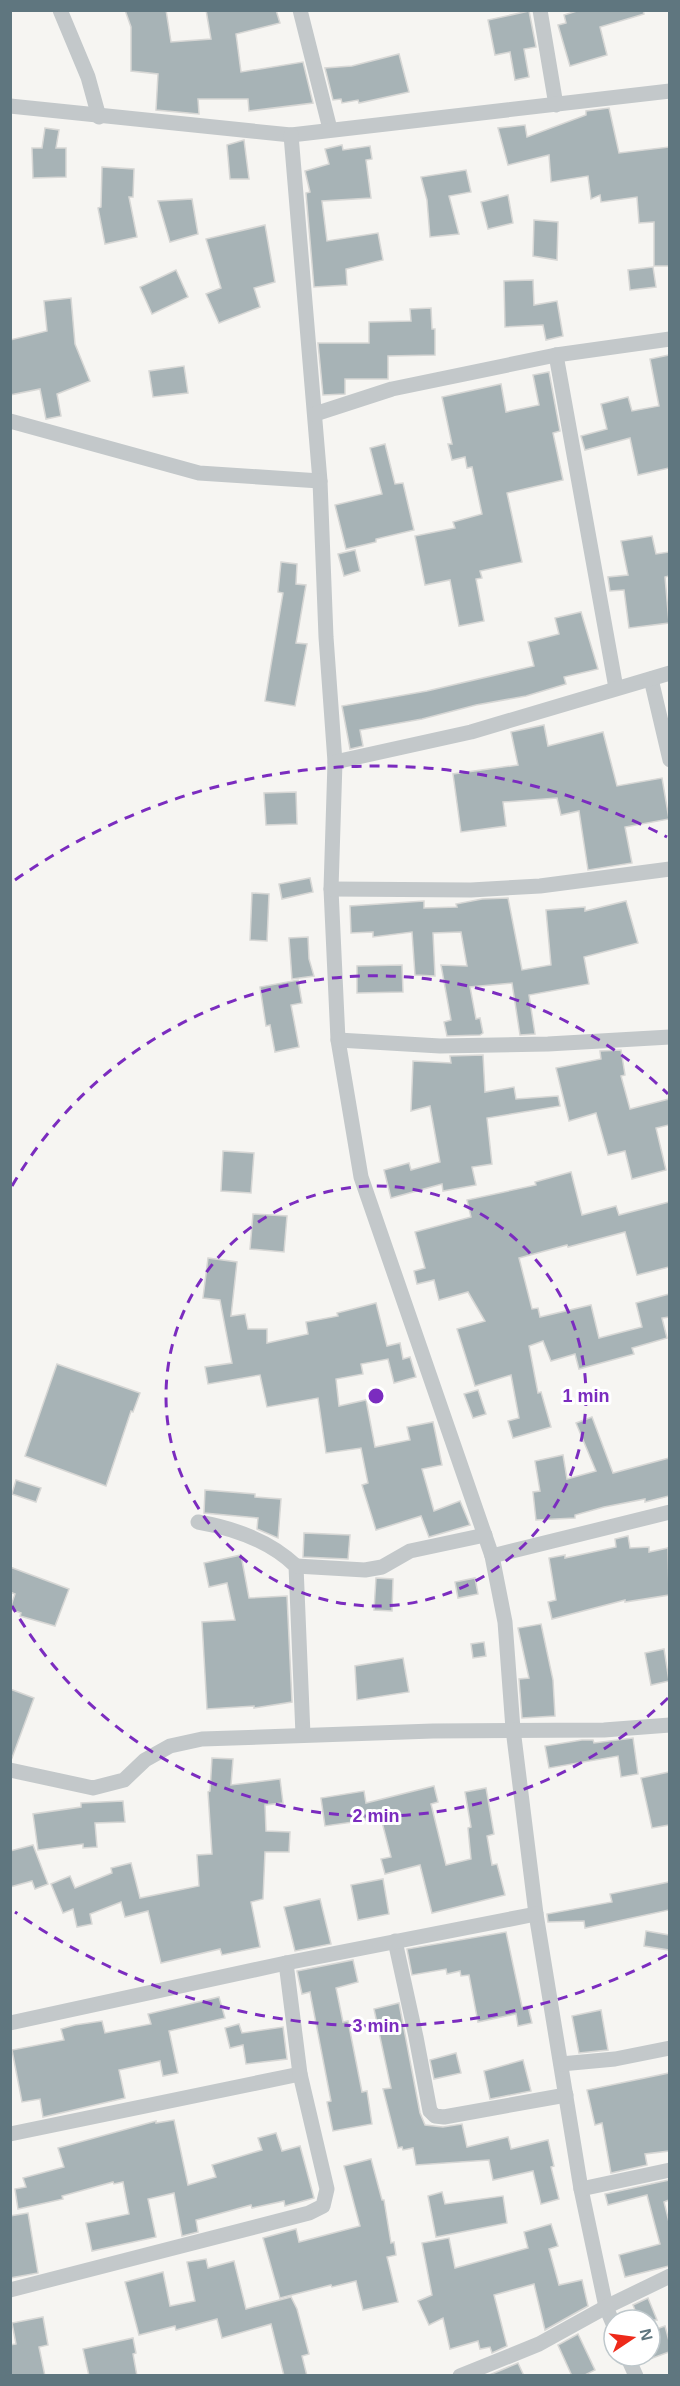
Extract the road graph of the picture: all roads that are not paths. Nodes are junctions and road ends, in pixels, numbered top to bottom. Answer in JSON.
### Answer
{"nodes":[{"id":1,"x":60,"y":10,"type":"edge"},
{"id":2,"x":300,"y":10,"type":"edge"},
{"id":3,"x":540,"y":10,"type":"edge"},
{"id":4,"x":669,"y":91,"type":"edge"},
{"id":5,"x":556,"y":105,"type":"junction"},
{"id":6,"x":10,"y":106,"type":"edge"},
{"id":7,"x":99,"y":117,"type":"junction"},
{"id":8,"x":330,"y":129,"type":"junction"},
{"id":9,"x":291,"y":135,"type":"junction"},
{"id":10,"x":669,"y":339,"type":"edge"},
{"id":11,"x":556,"y":355,"type":"junction"},
{"id":12,"x":315,"y":414,"type":"junction"},
{"id":13,"x":10,"y":421,"type":"edge"},
{"id":14,"x":320,"y":482,"type":"junction"},
{"id":15,"x":669,"y":673,"type":"edge"},
{"id":16,"x":651,"y":679,"type":"junction"},
{"id":17,"x":616,"y":688,"type":"junction"},
{"id":18,"x":669,"y":752,"type":"edge"},
{"id":19,"x":334,"y":762,"type":"junction"},
{"id":20,"x":669,"y":868,"type":"edge"},
{"id":21,"x":331,"y":889,"type":"junction"},
{"id":22,"x":669,"y":1037,"type":"edge"},
{"id":23,"x":338,"y":1040,"type":"junction"},
{"id":24,"x":669,"y":1512,"type":"edge"},
{"id":25,"x":198,"y":1522,"type":"dead end"},
{"id":26,"x":485,"y":1535,"type":"junction"},
{"id":27,"x":492,"y":1556,"type":"junction"},
{"id":28,"x":296,"y":1566,"type":"junction"},
{"id":29,"x":669,"y":1725,"type":"edge"},
{"id":30,"x":513,"y":1729,"type":"junction"},
{"id":31,"x":303,"y":1735,"type":"junction"},
{"id":32,"x":10,"y":1770,"type":"edge"},
{"id":33,"x":536,"y":1914,"type":"junction"},
{"id":34,"x":395,"y":1941,"type":"junction"},
{"id":35,"x":286,"y":1963,"type":"junction"},
{"id":36,"x":10,"y":2023,"type":"edge"},
{"id":37,"x":669,"y":2048,"type":"edge"},
{"id":38,"x":561,"y":2064,"type":"junction"},
{"id":39,"x":300,"y":2074,"type":"junction"},
{"id":40,"x":566,"y":2095,"type":"junction"},
{"id":41,"x":10,"y":2134,"type":"edge"},
{"id":42,"x":669,"y":2170,"type":"edge"},
{"id":43,"x":581,"y":2189,"type":"junction"},
{"id":44,"x":669,"y":2276,"type":"edge"},
{"id":45,"x":10,"y":2290,"type":"edge"},
{"id":46,"x":606,"y":2307,"type":"junction"},
{"id":47,"x":460,"y":2376,"type":"edge"}],
"edges":[{"from":1,"to":7,"type":"street"},
{"from":2,"to":8,"type":"street"},
{"from":3,"to":5,"type":"street"},
{"from":4,"to":5,"type":"street"},
{"from":5,"to":8,"type":"street"},
{"from":6,"to":7,"type":"street"},
{"from":7,"to":9,"type":"street"},
{"from":8,"to":9,"type":"street"},
{"from":9,"to":12,"type":"street"},
{"from":10,"to":11,"type":"street"},
{"from":11,"to":12,"type":"street"},
{"from":11,"to":17,"type":"street"},
{"from":12,"to":14,"type":"street"},
{"from":13,"to":14,"type":"street"},
{"from":14,"to":19,"type":"street"},
{"from":15,"to":16,"type":"street"},
{"from":16,"to":17,"type":"street"},
{"from":16,"to":18,"type":"street"},
{"from":17,"to":19,"type":"street"},
{"from":19,"to":21,"type":"street"},
{"from":20,"to":21,"type":"street"},
{"from":21,"to":23,"type":"street"},
{"from":22,"to":23,"type":"street"},
{"from":23,"to":26,"type":"street"},
{"from":24,"to":27,"type":"street"},
{"from":25,"to":28,"type":"street"},
{"from":26,"to":27,"type":"street"},
{"from":26,"to":28,"type":"street"},
{"from":27,"to":30,"type":"street"},
{"from":28,"to":31,"type":"street"},
{"from":29,"to":30,"type":"street"},
{"from":30,"to":31,"type":"street"},
{"from":30,"to":33,"type":"street"},
{"from":31,"to":32,"type":"street"},
{"from":33,"to":34,"type":"street"},
{"from":33,"to":38,"type":"street"},
{"from":34,"to":35,"type":"street"},
{"from":34,"to":40,"type":"street"},
{"from":35,"to":36,"type":"street"},
{"from":35,"to":39,"type":"street"},
{"from":37,"to":38,"type":"street"},
{"from":38,"to":40,"type":"street"},
{"from":39,"to":41,"type":"street"},
{"from":39,"to":45,"type":"street"},
{"from":40,"to":43,"type":"street"},
{"from":42,"to":43,"type":"street"},
{"from":43,"to":46,"type":"street"},
{"from":44,"to":46,"type":"street"},
{"from":46,"to":47,"type":"street"}]}
